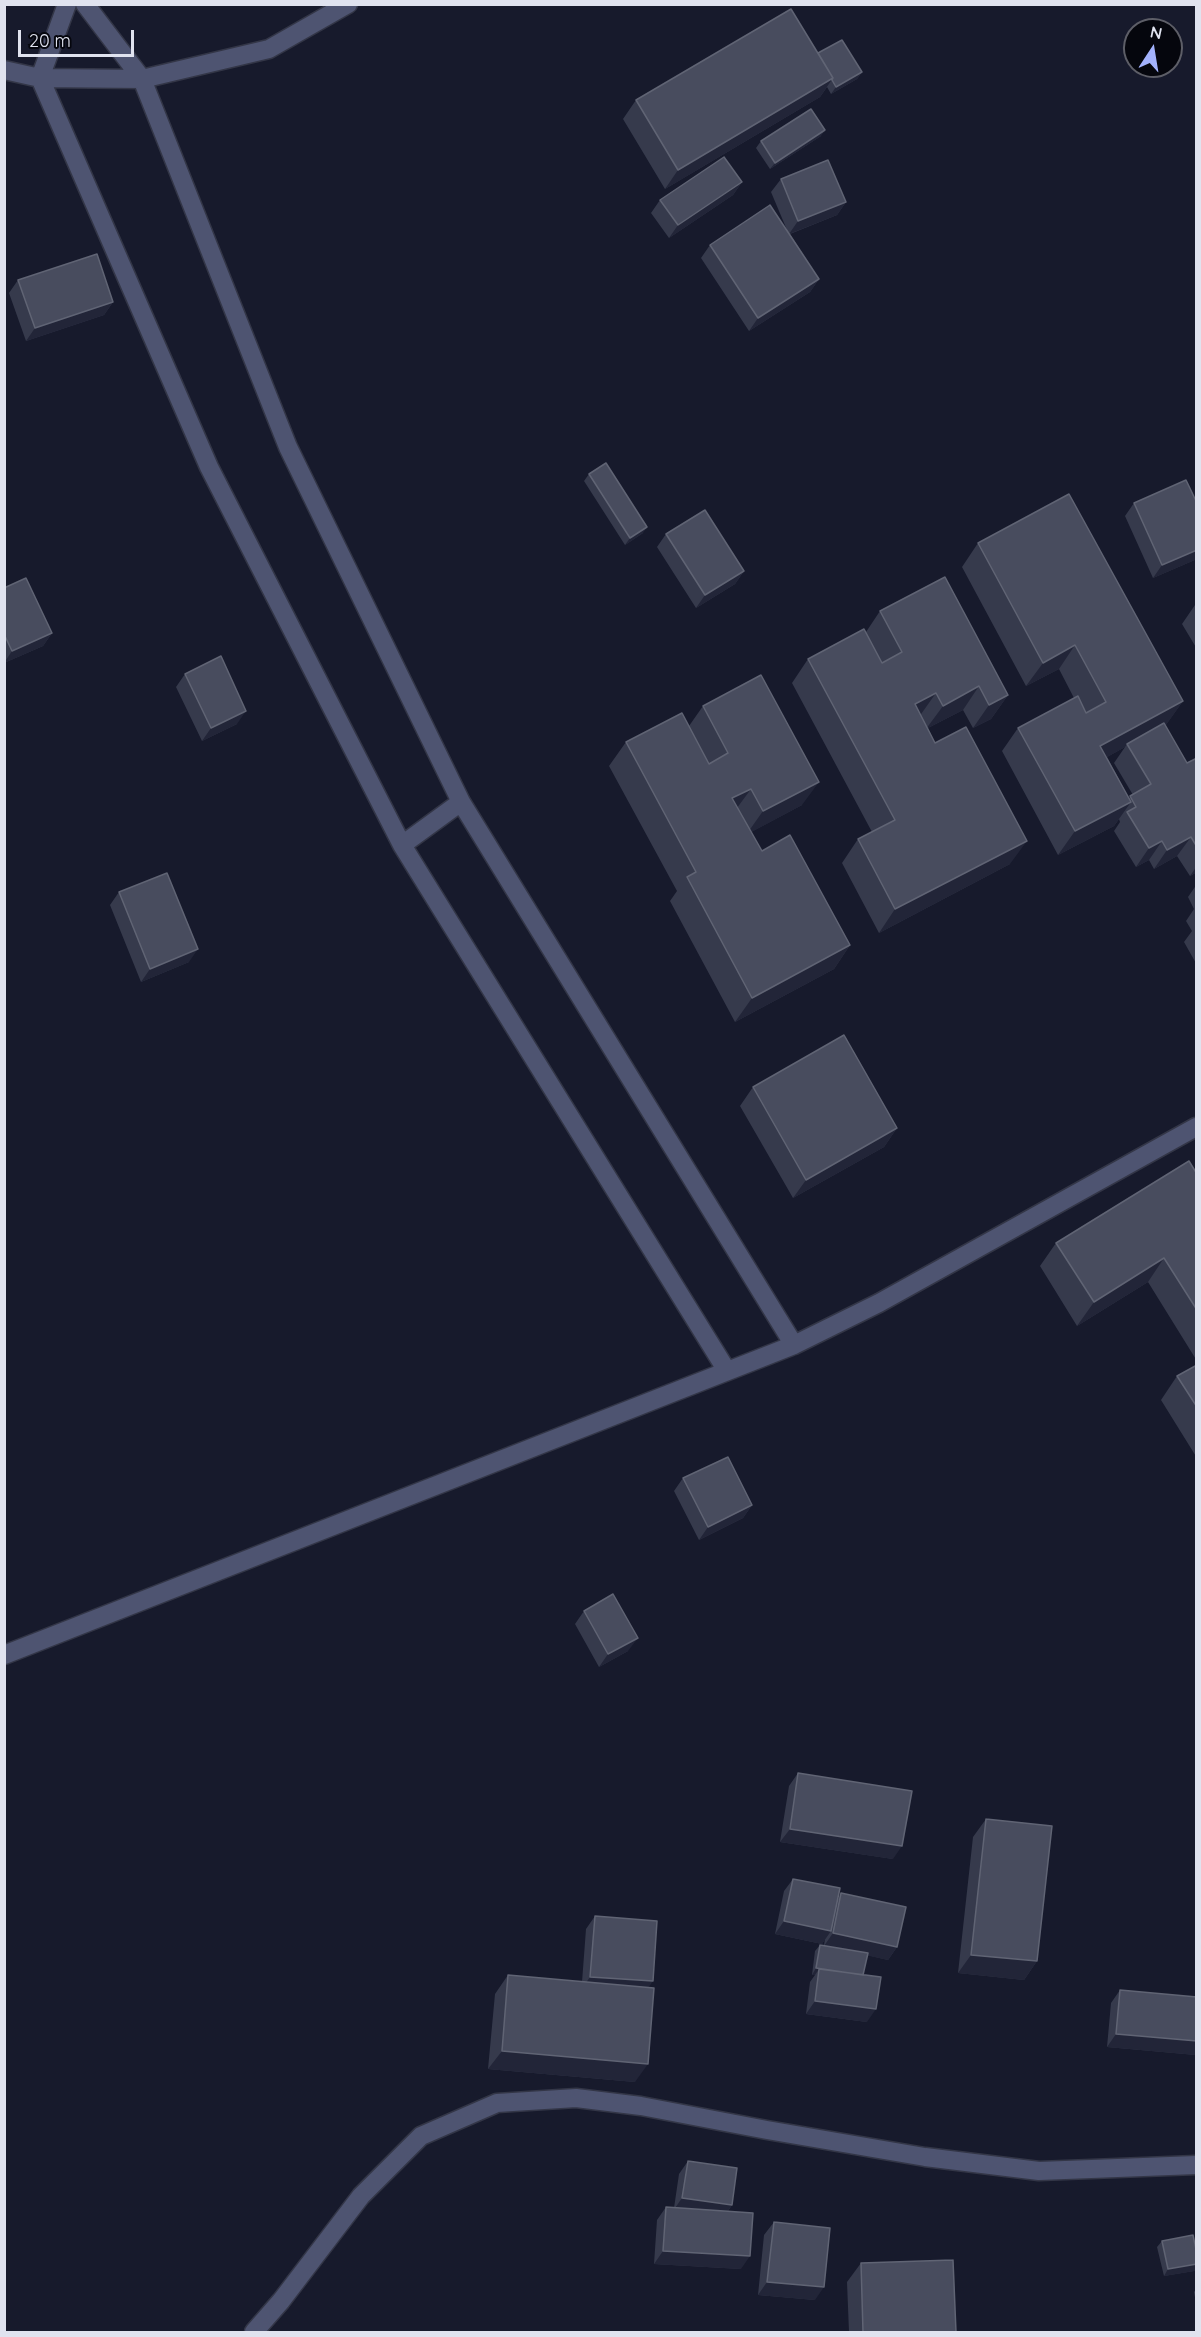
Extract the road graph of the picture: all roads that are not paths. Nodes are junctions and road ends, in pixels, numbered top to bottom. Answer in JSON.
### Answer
{"nodes":[{"id":1,"x":68,"y":4,"type":"edge"},
{"id":2,"x":85,"y":4,"type":"edge"},
{"id":3,"x":348,"y":4,"type":"edge"},
{"id":4,"x":4,"y":70,"type":"edge"},
{"id":5,"x":40,"y":78,"type":"junction"},
{"id":6,"x":142,"y":80,"type":"junction"},
{"id":7,"x":461,"y":802,"type":"junction"},
{"id":8,"x":402,"y":845,"type":"junction"},
{"id":9,"x":1197,"y":1127,"type":"edge"},
{"id":10,"x":794,"y":1345,"type":"junction"},
{"id":11,"x":727,"y":1371,"type":"junction"},
{"id":12,"x":4,"y":1655,"type":"edge"},
{"id":13,"x":1197,"y":2165,"type":"edge"},
{"id":14,"x":254,"y":2332,"type":"edge"}],
"edges":[{"from":1,"to":5,"type":"street"},
{"from":2,"to":6,"type":"street"},
{"from":3,"to":6,"type":"street"},
{"from":4,"to":5,"type":"street"},
{"from":5,"to":6,"type":"street"},
{"from":5,"to":8,"type":"street"},
{"from":6,"to":7,"type":"street"},
{"from":7,"to":8,"type":"street"},
{"from":7,"to":10,"type":"street"},
{"from":8,"to":11,"type":"street"},
{"from":9,"to":10,"type":"street"},
{"from":10,"to":11,"type":"street"},
{"from":11,"to":12,"type":"street"},
{"from":13,"to":14,"type":"street"}]}
